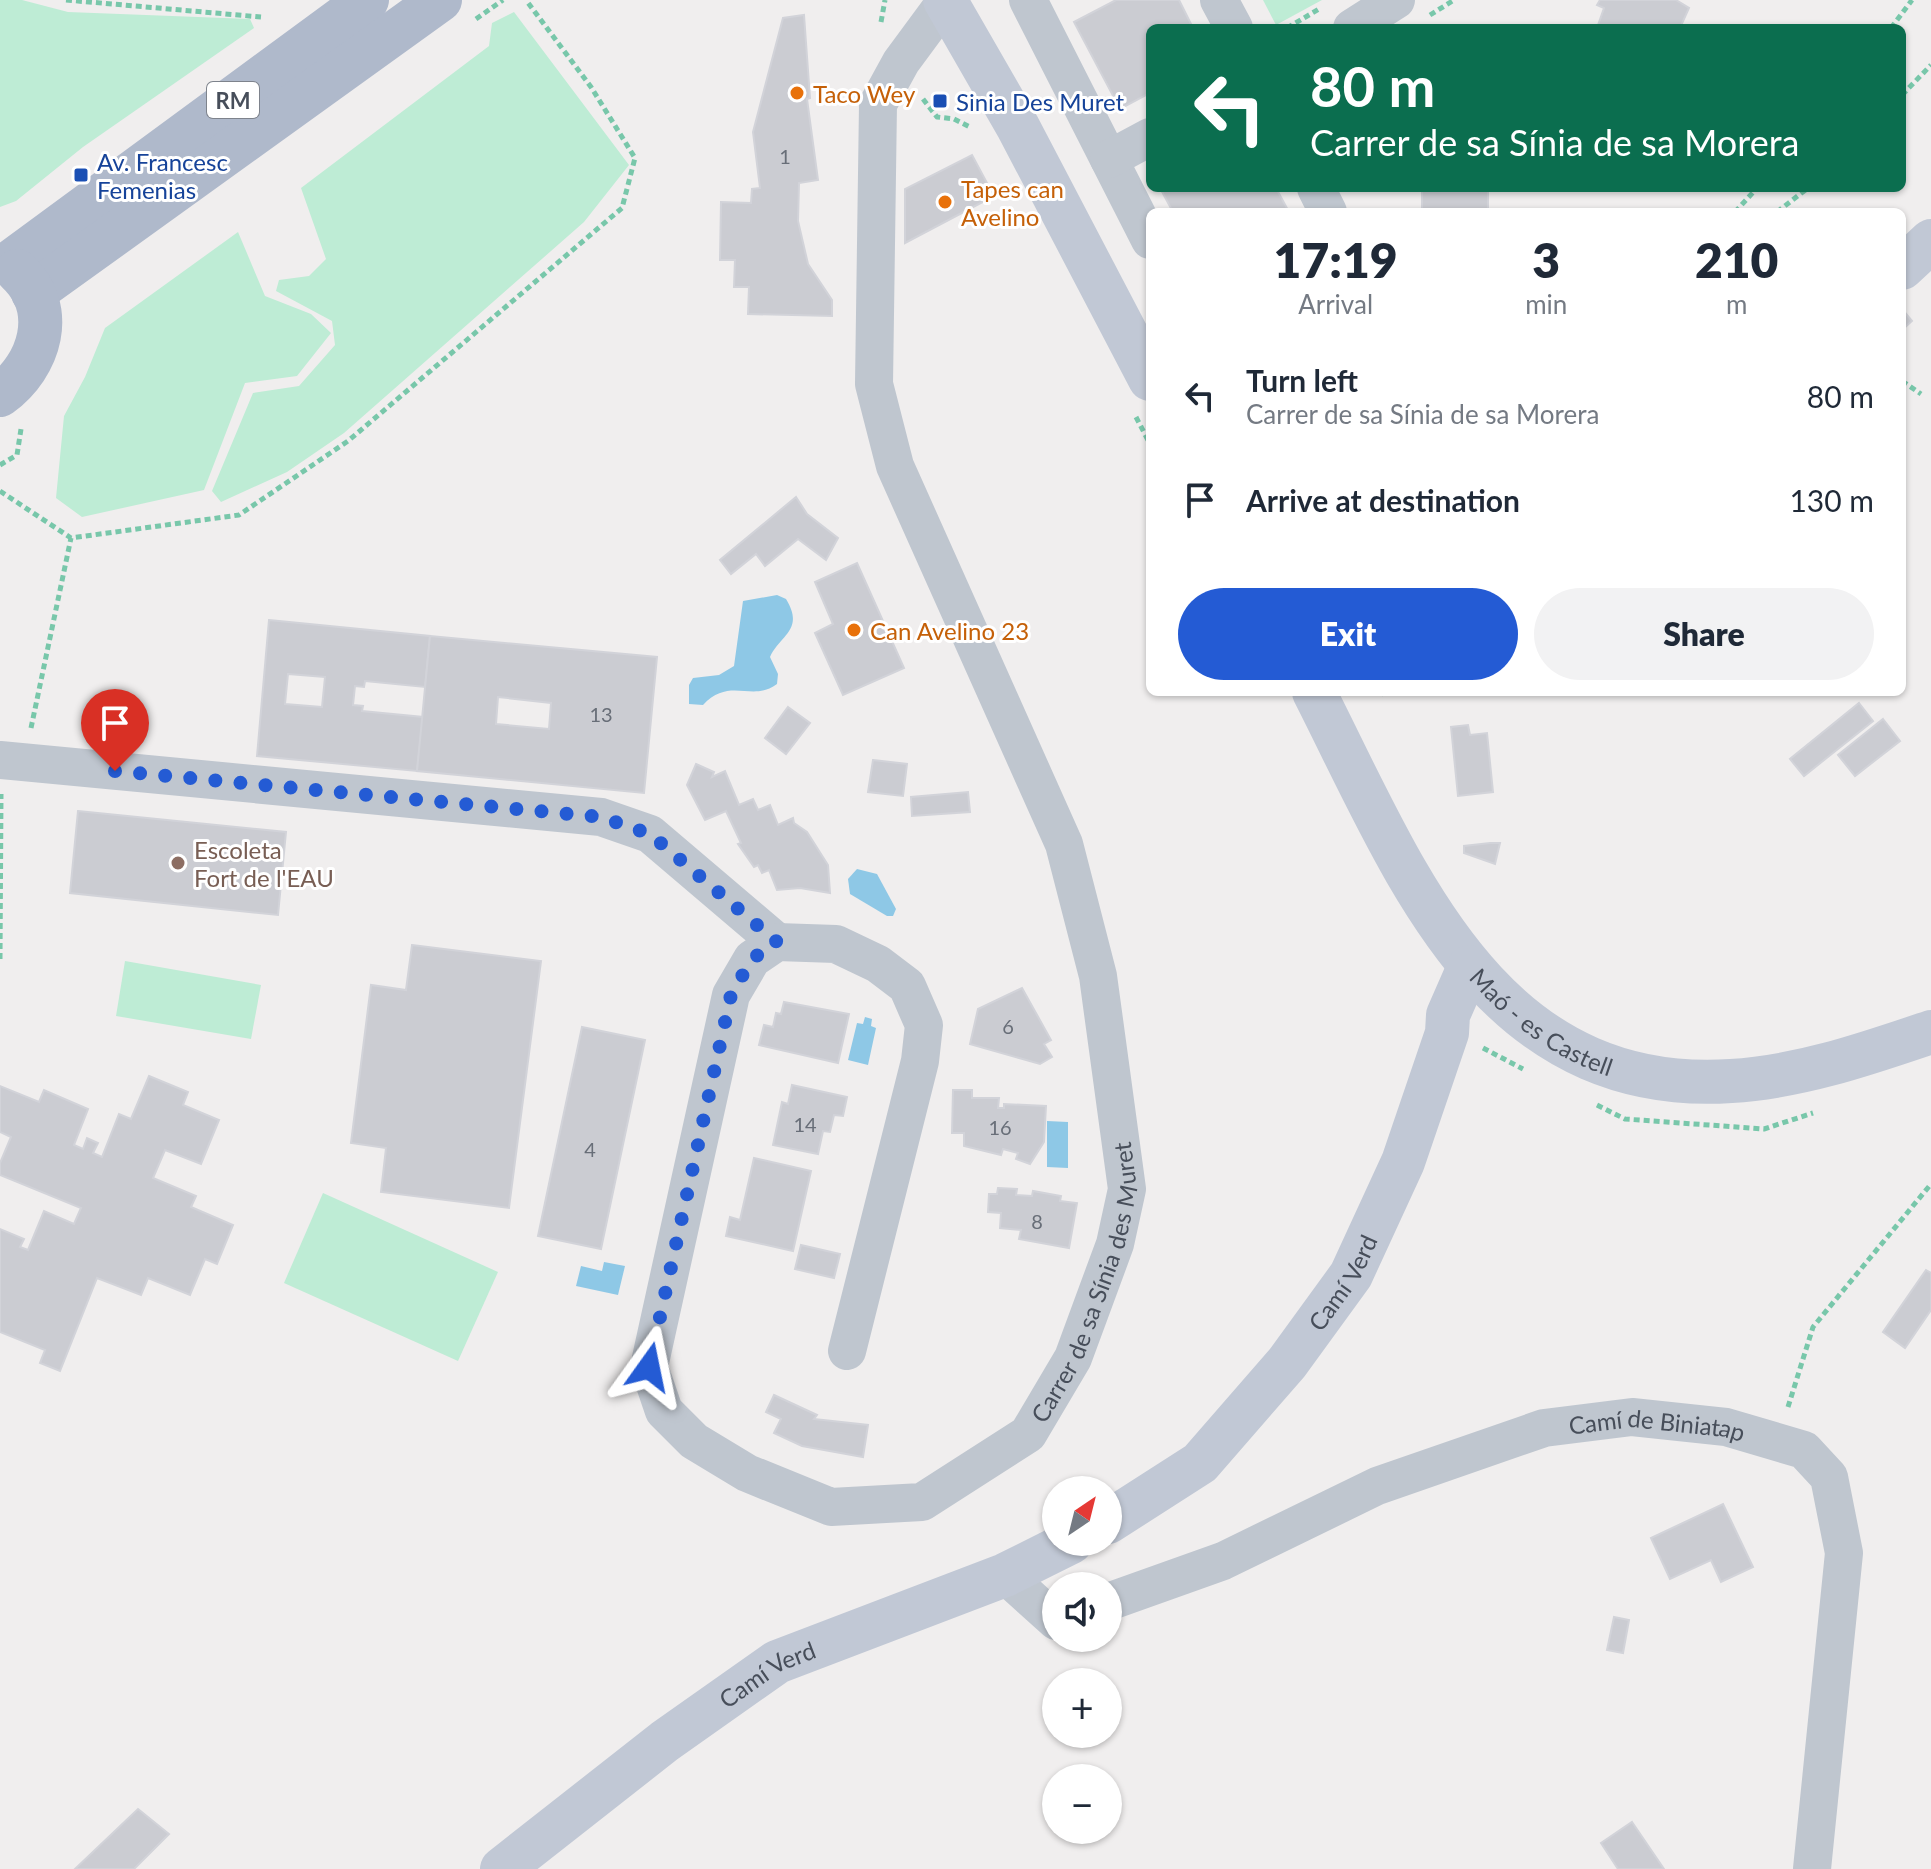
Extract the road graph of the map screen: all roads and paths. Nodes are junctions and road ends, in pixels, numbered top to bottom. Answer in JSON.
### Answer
{"nodes":[{"id":1,"x":66,"y":0,"type":"edge"},
{"id":2,"x":367,"y":0,"type":"edge"},
{"id":3,"x":503,"y":0,"type":"edge"},
{"id":4,"x":526,"y":0,"type":"edge"},
{"id":5,"x":954,"y":0,"type":"edge"},
{"id":6,"x":1028,"y":0,"type":"edge"},
{"id":7,"x":1219,"y":0,"type":"edge"},
{"id":8,"x":1396,"y":0,"type":"edge"},
{"id":9,"x":1912,"y":0,"type":"edge"},
{"id":10,"x":452,"y":14,"type":"edge"},
{"id":11,"x":261,"y":17,"type":"dead end"},
{"id":12,"x":1337,"y":18,"type":"edge"},
{"id":13,"x":1232,"y":24,"type":"edge"},
{"id":14,"x":1307,"y":24,"type":"edge"},
{"id":15,"x":1894,"y":24,"type":"edge"},
{"id":16,"x":1931,"y":65,"type":"edge"},
{"id":17,"x":1906,"y":91,"type":"edge"},
{"id":18,"x":1146,"y":139,"type":"edge"},
{"id":19,"x":1109,"y":159,"type":"junction"},
{"id":20,"x":1753,"y":192,"type":"edge"},
{"id":21,"x":1803,"y":192,"type":"edge"},
{"id":22,"x":1739,"y":208,"type":"edge"},
{"id":23,"x":1782,"y":208,"type":"edge"},
{"id":24,"x":1146,"y":232,"type":"edge"},
{"id":25,"x":1931,"y":241,"type":"edge"},
{"id":26,"x":1906,"y":264,"type":"edge"},
{"id":27,"x":14,"y":272,"type":"edge"},
{"id":28,"x":1146,"y":371,"type":"edge"},
{"id":29,"x":1906,"y":384,"type":"edge"},
{"id":30,"x":1921,"y":394,"type":"dead end"},
{"id":31,"x":11,"y":410,"type":"edge"},
{"id":32,"x":0,"y":465,"type":"edge"},
{"id":33,"x":0,"y":491,"type":"edge"},
{"id":34,"x":1316,"y":696,"type":"edge"},
{"id":35,"x":0,"y":760,"type":"edge"},
{"id":36,"x":777,"y":942,"type":"junction"},
{"id":37,"x":1469,"y":967,"type":"junction"},
{"id":38,"x":1931,"y":1032,"type":"edge"},
{"id":39,"x":1931,"y":1184,"type":"edge"},
{"id":40,"x":847,"y":1351,"type":"dead end"},
{"id":41,"x":1777,"y":1442,"type":"junction"},
{"id":42,"x":1122,"y":1513,"type":"edge"},
{"id":43,"x":1043,"y":1556,"type":"edge"},
{"id":44,"x":1005,"y":1575,"type":"junction"},
{"id":45,"x":1122,"y":1597,"type":"edge"},
{"id":46,"x":1042,"y":1608,"type":"edge"},
{"id":47,"x":502,"y":1869,"type":"edge"},
{"id":48,"x":1812,"y":1869,"type":"edge"}],
"edges":[{"from":1,"to":11,"type":"path"},
{"from":2,"to":27,"type":"main road","number":"RM"},
{"from":3,"to":10,"type":"path"},
{"from":4,"to":33,"type":"path"},
{"from":5,"to":28,"type":"street"},
{"from":5,"to":36,"type":"street","name":"Carrer de sa Sínia des Muret"},
{"from":6,"to":19,"type":"street"},
{"from":7,"to":13,"type":"street"},
{"from":8,"to":12,"type":"street"},
{"from":9,"to":15,"type":"path"},
{"from":10,"to":27,"type":"main road","number":"RM"},
{"from":12,"to":14,"type":"path"},
{"from":16,"to":17,"type":"path"},
{"from":18,"to":19,"type":"street"},
{"from":19,"to":24,"type":"street"},
{"from":20,"to":22,"type":"path"},
{"from":21,"to":23,"type":"path"},
{"from":25,"to":26,"type":"street"},
{"from":27,"to":31,"type":"main road"},
{"from":29,"to":30,"type":"path"},
{"from":31,"to":32,"type":"path"},
{"from":34,"to":37,"type":"street","name":"Maó - es Castell"},
{"from":35,"to":36,"type":"street"},
{"from":36,"to":40,"type":"street"},
{"from":37,"to":38,"type":"street","name":"Maó - es Castell"},
{"from":37,"to":42,"type":"street","name":"Camí Verd"},
{"from":39,"to":41,"type":"path"},
{"from":41,"to":45,"type":"street","name":"Camí de Biniatap"},
{"from":41,"to":48,"type":"street","name":"Camí de Biniatap"},
{"from":43,"to":44,"type":"street","name":"Camí Verd"},
{"from":44,"to":46,"type":"street"},
{"from":44,"to":47,"type":"street","name":"Camí Verd"}]}
